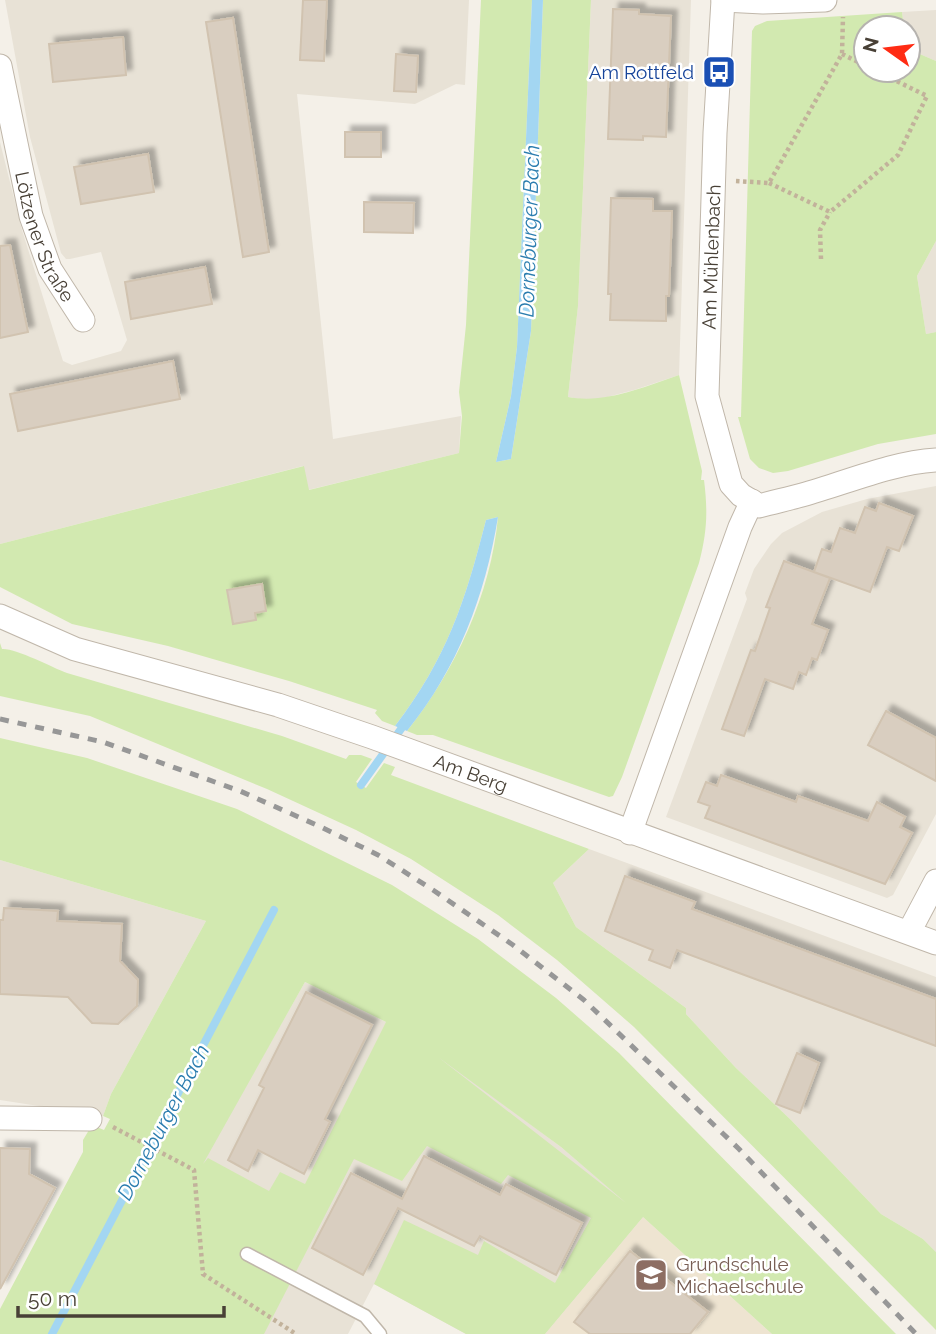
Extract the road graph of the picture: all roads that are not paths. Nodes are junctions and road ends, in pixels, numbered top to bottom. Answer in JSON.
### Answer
{"nodes":[{"id":1,"x":723,"y":0,"type":"edge"},
{"id":2,"x":834,"y":7,"type":"edge"},
{"id":3,"x":0,"y":66,"type":"edge"},
{"id":4,"x":83,"y":320,"type":"dead end"},
{"id":5,"x":936,"y":460,"type":"edge"},
{"id":6,"x":752,"y":501,"type":"junction"},
{"id":7,"x":0,"y":616,"type":"edge"},
{"id":8,"x":630,"y":832,"type":"junction"},
{"id":9,"x":936,"y":881,"type":"edge"},
{"id":10,"x":909,"y":932,"type":"junction"},
{"id":11,"x":936,"y":943,"type":"edge"},
{"id":12,"x":0,"y":1118,"type":"edge"},
{"id":13,"x":99,"y":1122,"type":"road end"},
{"id":14,"x":247,"y":1254,"type":"dead end"},
{"id":15,"x":380,"y":1334,"type":"edge"}],
"edges":[{"from":1,"to":2,"type":"street"},
{"from":1,"to":6,"type":"street","name":"Am Mühlenbach"},
{"from":3,"to":4,"type":"street","name":"Lötzener Straße"},
{"from":5,"to":6,"type":"street"},
{"from":6,"to":8,"type":"street"},
{"from":7,"to":8,"type":"street","name":"Am Berg"},
{"from":8,"to":10,"type":"street","name":"Am Berg"},
{"from":9,"to":10,"type":"street"},
{"from":10,"to":11,"type":"street","name":"Am Berg"},
{"from":12,"to":13,"type":"street"},
{"from":14,"to":15,"type":"lane"}]}
